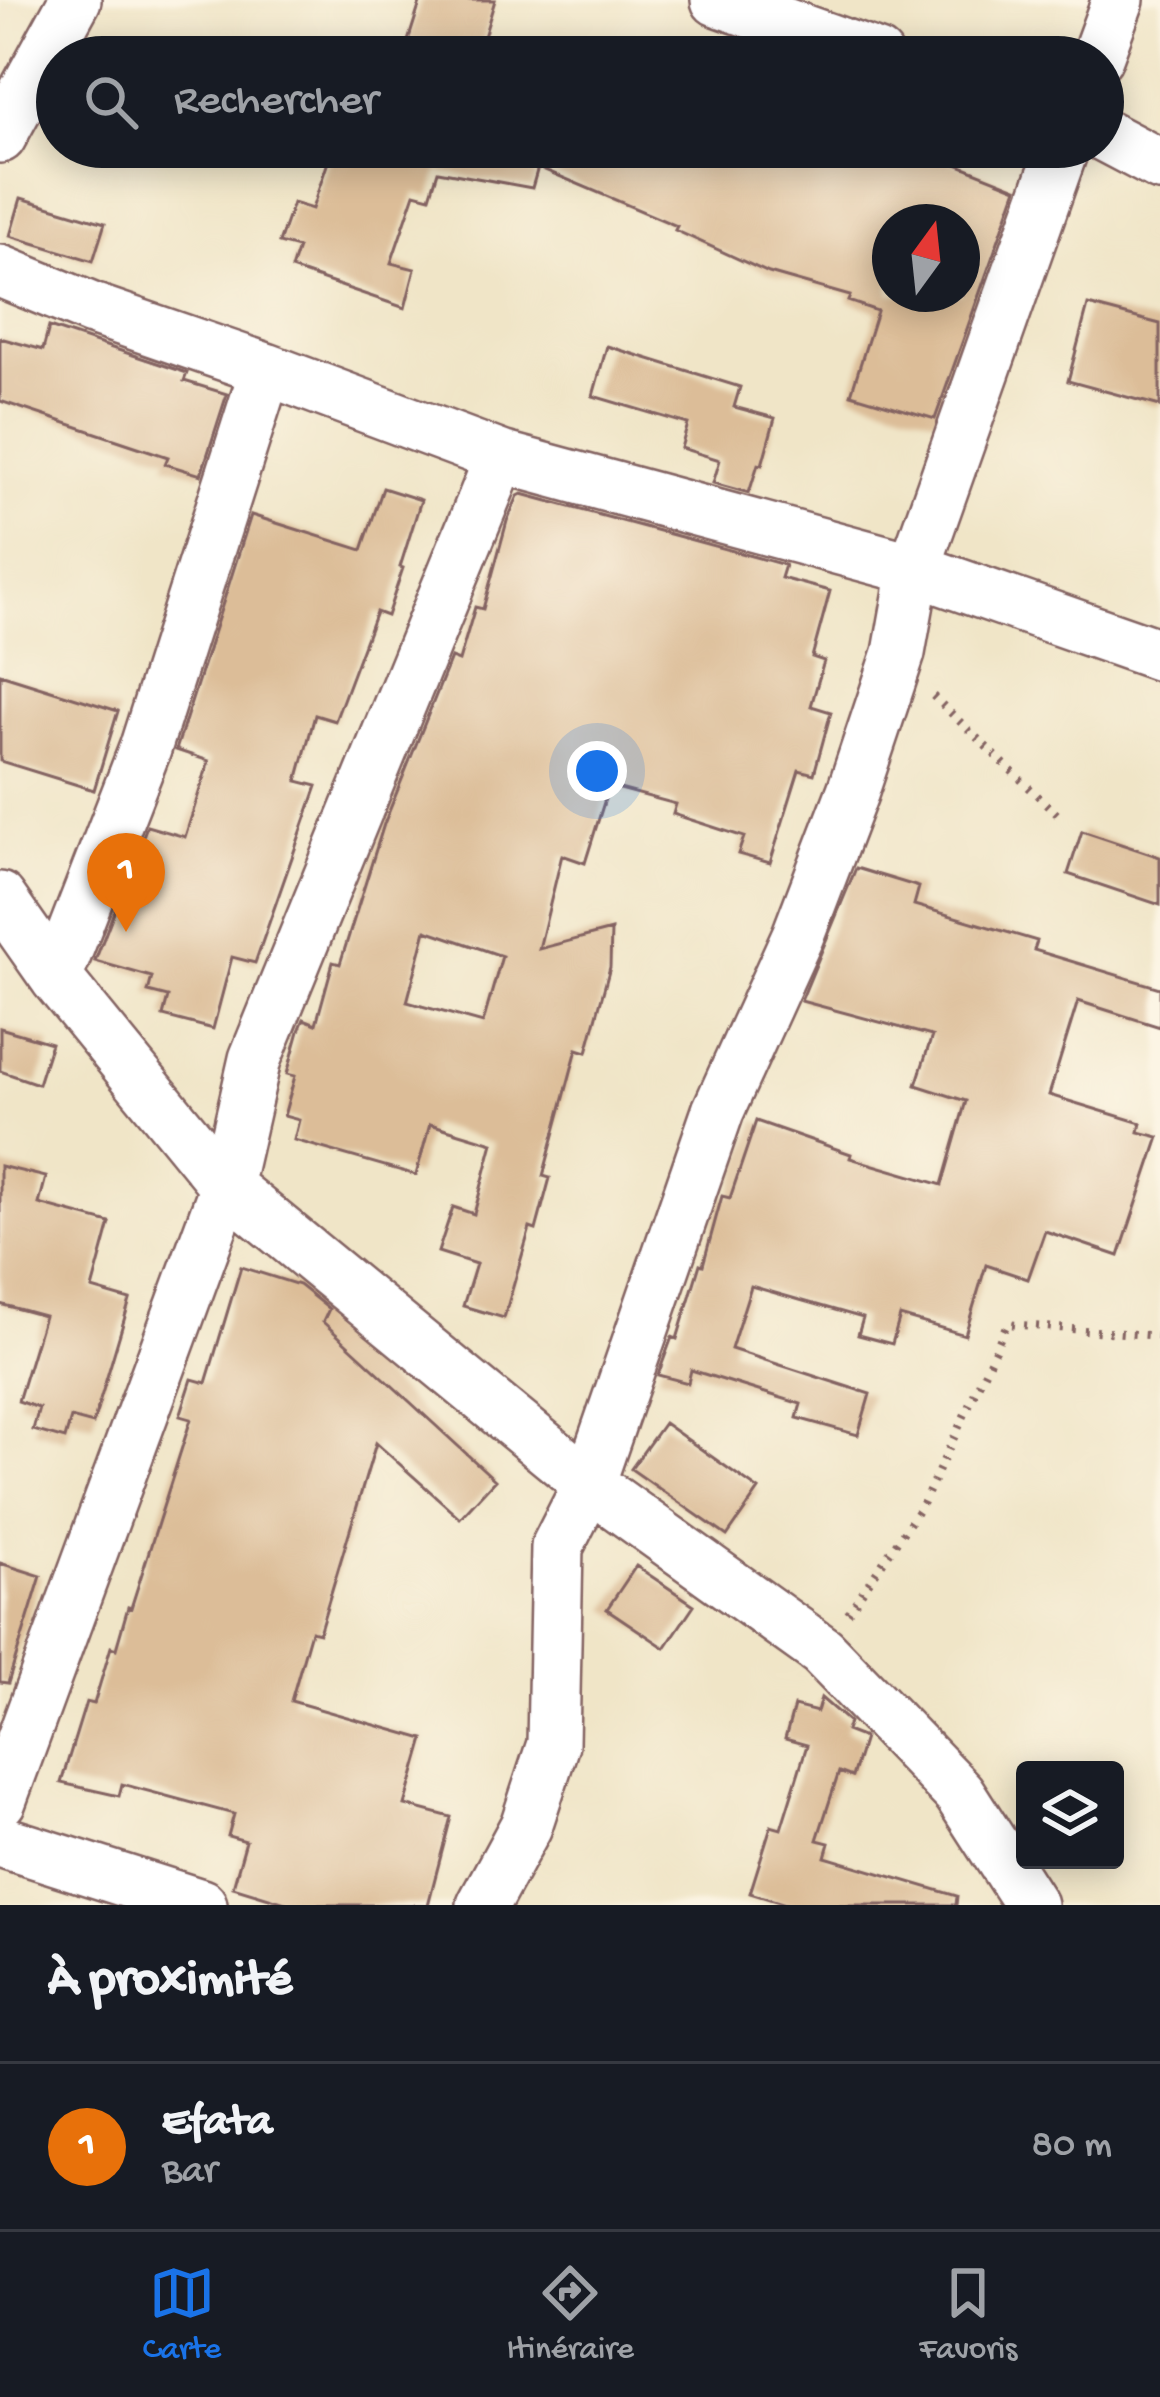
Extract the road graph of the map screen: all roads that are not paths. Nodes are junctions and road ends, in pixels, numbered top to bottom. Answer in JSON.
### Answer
{"nodes":[{"id":1,"x":75,"y":0,"type":"edge"},
{"id":2,"x":717,"y":0,"type":"edge"},
{"id":3,"x":1118,"y":0,"type":"edge"},
{"id":4,"x":55,"y":36,"type":"edge"},
{"id":5,"x":819,"y":36,"type":"edge"},
{"id":6,"x":1105,"y":36,"type":"edge"},
{"id":7,"x":36,"y":71,"type":"edge"},
{"id":8,"x":0,"y":137,"type":"edge"},
{"id":9,"x":1124,"y":147,"type":"edge"},
{"id":10,"x":1160,"y":165,"type":"edge"},
{"id":11,"x":1056,"y":168,"type":"edge"},
{"id":12,"x":0,"y":271,"type":"edge"},
{"id":13,"x":266,"y":369,"type":"junction"},
{"id":14,"x":500,"y":457,"type":"junction"},
{"id":15,"x":914,"y":569,"type":"junction"},
{"id":16,"x":1160,"y":655,"type":"edge"},
{"id":17,"x":0,"y":898,"type":"edge"},
{"id":18,"x":56,"y":978,"type":"junction"},
{"id":19,"x":226,"y":1186,"type":"junction"},
{"id":20,"x":590,"y":1484,"type":"junction"},
{"id":21,"x":0,"y":1802,"type":"edge"},
{"id":22,"x":0,"y":1841,"type":"edge"},
{"id":23,"x":201,"y":1905,"type":"edge"},
{"id":24,"x":484,"y":1905,"type":"edge"},
{"id":25,"x":1031,"y":1905,"type":"edge"}],
"edges":[{"from":1,"to":4,"type":"street"},
{"from":2,"to":5,"type":"street"},
{"from":3,"to":6,"type":"street"},
{"from":7,"to":8,"type":"street"},
{"from":9,"to":10,"type":"street"},
{"from":11,"to":15,"type":"street"},
{"from":12,"to":13,"type":"street"},
{"from":13,"to":14,"type":"street"},
{"from":13,"to":18,"type":"street"},
{"from":14,"to":15,"type":"street"},
{"from":14,"to":19,"type":"street"},
{"from":15,"to":16,"type":"street"},
{"from":15,"to":20,"type":"street"},
{"from":17,"to":18,"type":"street"},
{"from":18,"to":19,"type":"street"},
{"from":19,"to":20,"type":"street"},
{"from":19,"to":21,"type":"street"},
{"from":20,"to":24,"type":"street"},
{"from":20,"to":25,"type":"street"},
{"from":22,"to":23,"type":"street"}]}
